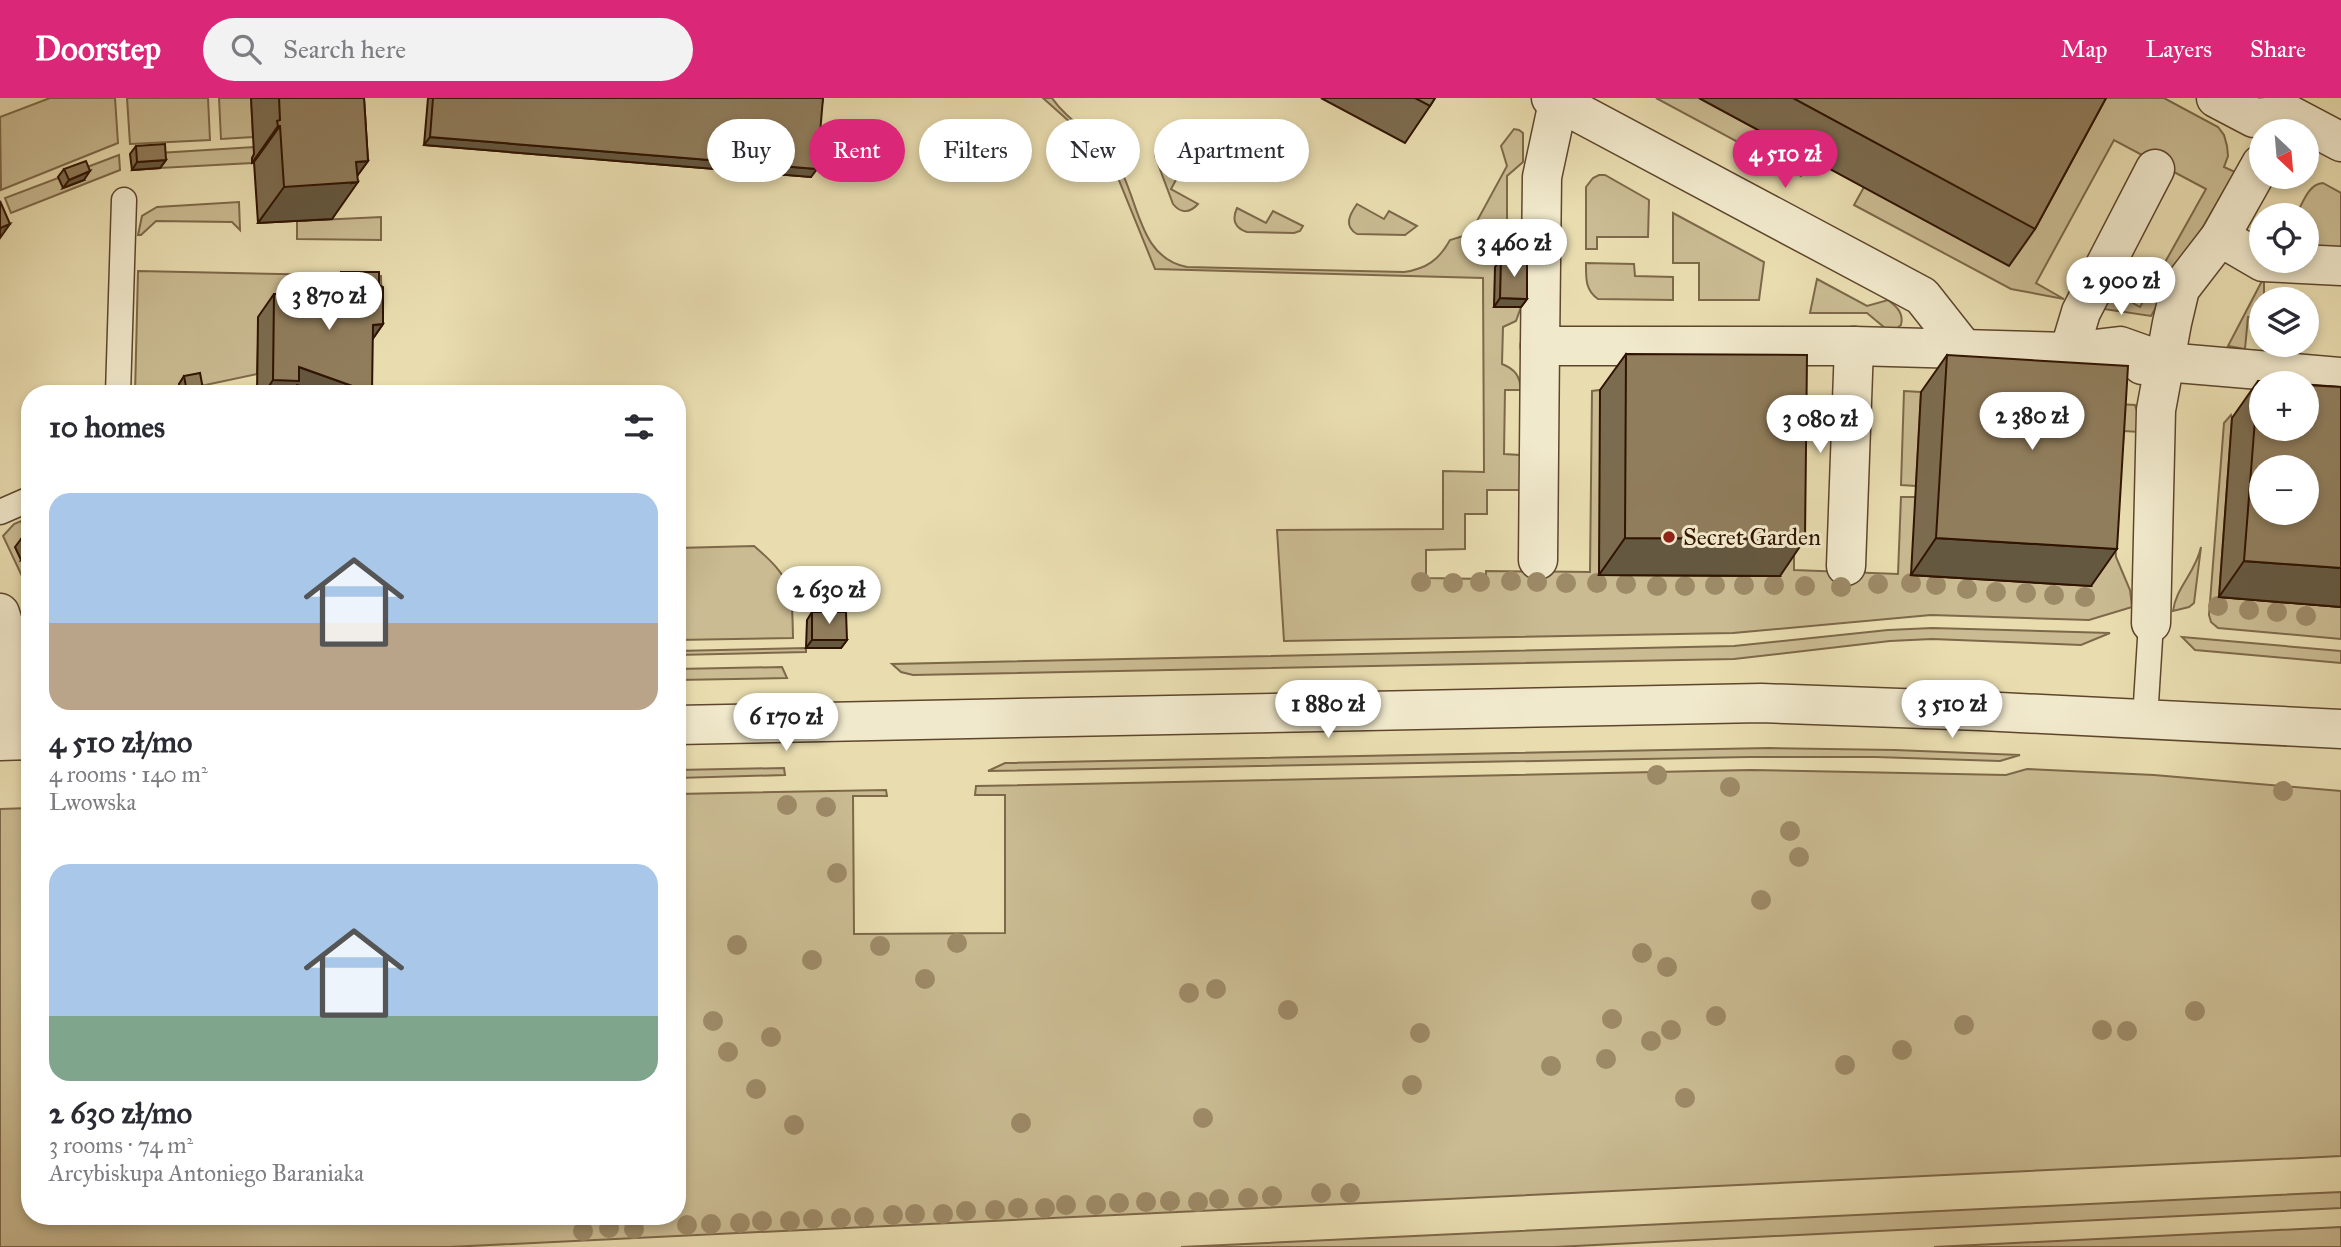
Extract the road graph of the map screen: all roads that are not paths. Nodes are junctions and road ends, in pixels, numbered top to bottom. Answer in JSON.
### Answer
{"nodes":[{"id":1,"x":2216,"y":98,"type":"edge"},
{"id":2,"x":1556,"y":99,"type":"edge"},
{"id":3,"x":2283,"y":115,"type":"edge"},
{"id":4,"x":2341,"y":142,"type":"edge"},
{"id":5,"x":2155,"y":169,"type":"dead end"},
{"id":6,"x":2249,"y":185,"type":"edge"},
{"id":7,"x":124,"y":200,"type":"dead end"},
{"id":8,"x":2220,"y":237,"type":"junction"},
{"id":9,"x":2341,"y":266,"type":"edge"},
{"id":10,"x":1540,"y":346,"type":"junction"},
{"id":11,"x":1854,"y":346,"type":"junction"},
{"id":12,"x":1963,"y":348,"type":"junction"},
{"id":13,"x":2069,"y":352,"type":"junction"},
{"id":14,"x":2341,"y":377,"type":"edge"},
{"id":15,"x":2172,"y":383,"type":"junction"},
{"id":16,"x":118,"y":385,"type":"edge"},
{"id":17,"x":21,"y":503,"type":"edge"},
{"id":18,"x":0,"y":512,"type":"edge"},
{"id":19,"x":1538,"y":560,"type":"dead end"},
{"id":20,"x":1846,"y":566,"type":"dead end"},
{"id":21,"x":0,"y":613,"type":"edge"},
{"id":22,"x":2151,"y":623,"type":"joint"},
{"id":23,"x":2145,"y":719,"type":"junction"},
{"id":24,"x":686,"y":725,"type":"edge"},
{"id":25,"x":2341,"y":729,"type":"edge"},
{"id":26,"x":16,"y":740,"type":"edge"}],
"edges":[{"from":1,"to":3,"type":"street"},
{"from":2,"to":10,"type":"street"},
{"from":2,"to":12,"type":"street"},
{"from":3,"to":4,"type":"street"},
{"from":5,"to":13,"type":"street"},
{"from":6,"to":8,"type":"street"},
{"from":7,"to":16,"type":"lane"},
{"from":8,"to":9,"type":"street"},
{"from":8,"to":15,"type":"street"},
{"from":10,"to":11,"type":"street"},
{"from":10,"to":19,"type":"street"},
{"from":11,"to":12,"type":"street"},
{"from":11,"to":20,"type":"street"},
{"from":12,"to":13,"type":"street"},
{"from":13,"to":15,"type":"street"},
{"from":14,"to":15,"type":"street"},
{"from":15,"to":22,"type":"street"},
{"from":17,"to":18,"type":"lane"},
{"from":21,"to":26,"type":"street"},
{"from":22,"to":23,"type":"lane"},
{"from":23,"to":24,"type":"street"},
{"from":23,"to":25,"type":"street"}]}
